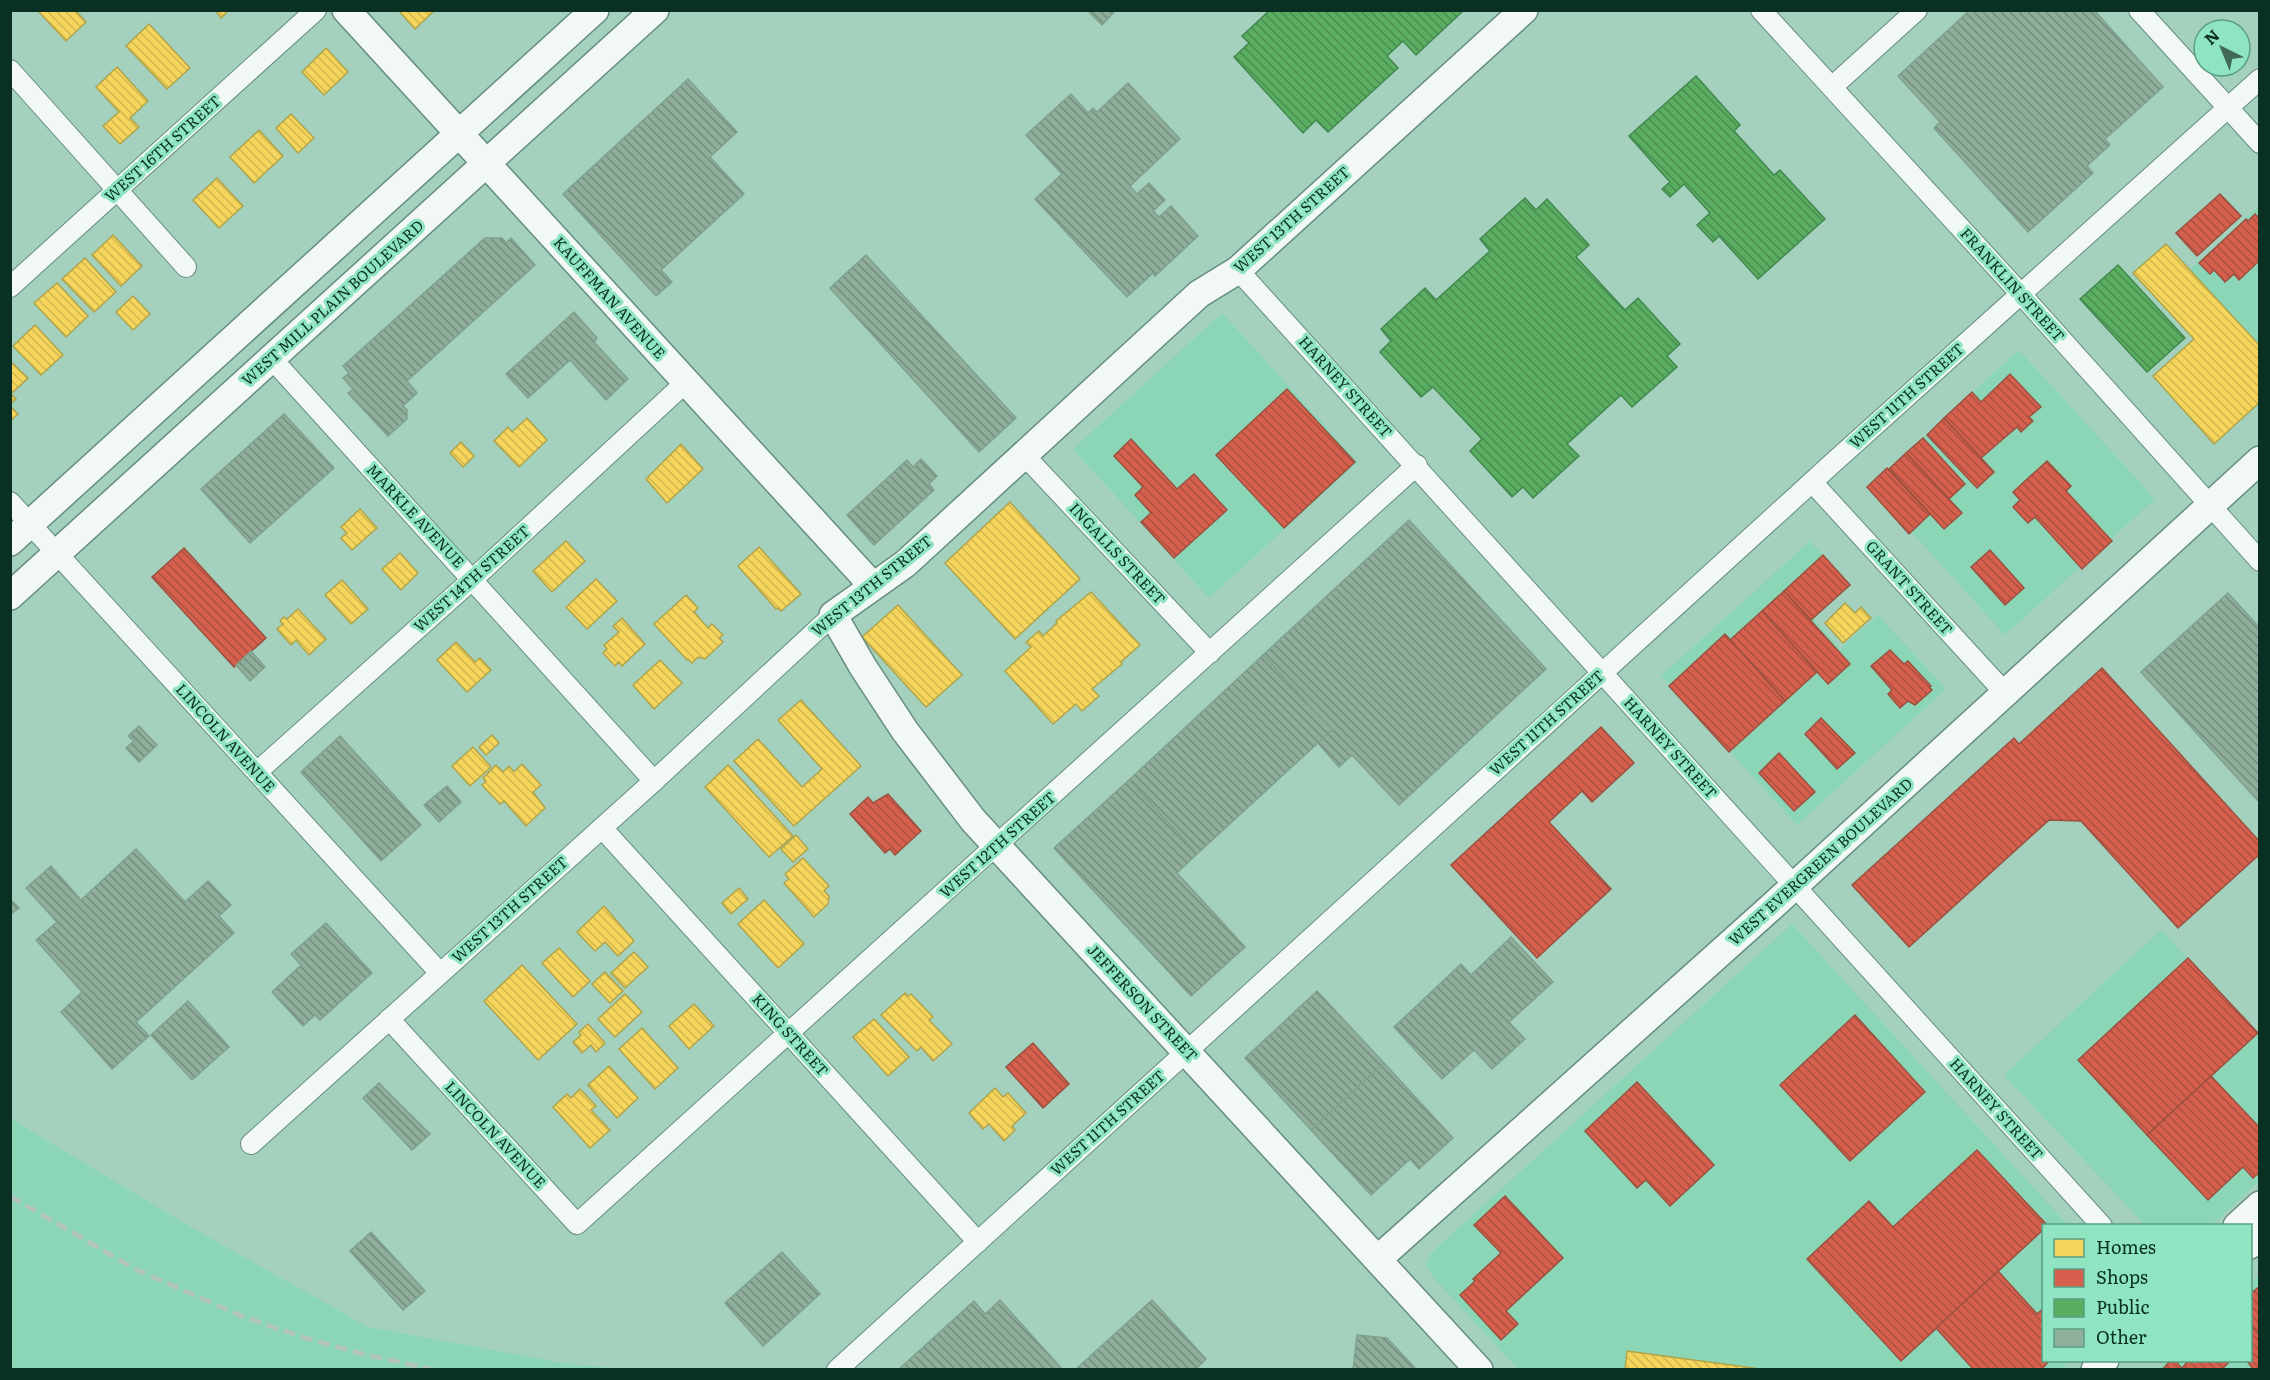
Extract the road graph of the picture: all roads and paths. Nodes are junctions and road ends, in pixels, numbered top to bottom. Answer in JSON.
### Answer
{"nodes":[{"id":1,"x":316,"y":10,"type":"edge"},
{"id":2,"x":346,"y":10,"type":"edge"},
{"id":3,"x":595,"y":10,"type":"edge"},
{"id":4,"x":655,"y":10,"type":"edge"},
{"id":5,"x":1524,"y":10,"type":"edge"},
{"id":6,"x":1761,"y":10,"type":"edge"},
{"id":7,"x":1917,"y":10,"type":"edge"},
{"id":8,"x":2139,"y":10,"type":"edge"},
{"id":9,"x":10,"y":70,"type":"edge"},
{"id":10,"x":2259,"y":79,"type":"edge"},
{"id":11,"x":1832,"y":87,"type":"junction"},
{"id":12,"x":2227,"y":108,"type":"junction"},
{"id":13,"x":460,"y":134,"type":"junction"},
{"id":14,"x":2259,"y":143,"type":"edge"},
{"id":15,"x":486,"y":163,"type":"junction"},
{"id":16,"x":117,"y":190,"type":"junction"},
{"id":17,"x":186,"y":267,"type":"dead end"},
{"id":18,"x":1238,"y":270,"type":"junction"},
{"id":19,"x":10,"y":287,"type":"edge"},
{"id":20,"x":2020,"y":293,"type":"junction"},
{"id":21,"x":272,"y":360,"type":"junction"},
{"id":22,"x":685,"y":383,"type":"junction"},
{"id":23,"x":1024,"y":455,"type":"junction"},
{"id":24,"x":2259,"y":460,"type":"edge"},
{"id":25,"x":1417,"y":465,"type":"junction"},
{"id":26,"x":1812,"y":482,"type":"junction"},
{"id":27,"x":10,"y":502,"type":"edge"},
{"id":28,"x":2209,"y":506,"type":"junction"},
{"id":29,"x":30,"y":524,"type":"junction"},
{"id":30,"x":10,"y":542,"type":"edge"},
{"id":31,"x":58,"y":554,"type":"junction"},
{"id":32,"x":2259,"y":561,"type":"edge"},
{"id":33,"x":473,"y":579,"type":"junction"},
{"id":34,"x":872,"y":585,"type":"junction"},
{"id":35,"x":10,"y":596,"type":"edge"},
{"id":36,"x":833,"y":615,"type":"junction"},
{"id":37,"x":1210,"y":653,"type":"junction"},
{"id":38,"x":1603,"y":672,"type":"junction"},
{"id":39,"x":2006,"y":694,"type":"junction"},
{"id":40,"x":257,"y":772,"type":"junction"},
{"id":41,"x":654,"y":781,"type":"junction"},
{"id":42,"x":602,"y":828,"type":"junction"},
{"id":43,"x":997,"y":846,"type":"junction"},
{"id":44,"x":1794,"y":886,"type":"junction"},
{"id":45,"x":440,"y":973,"type":"junction"},
{"id":46,"x":389,"y":1019,"type":"junction"},
{"id":47,"x":788,"y":1033,"type":"junction"},
{"id":48,"x":1186,"y":1051,"type":"junction"},
{"id":49,"x":251,"y":1144,"type":"dead end"},
{"id":50,"x":2259,"y":1205,"type":"edge"},
{"id":51,"x":577,"y":1224,"type":"joint"},
{"id":52,"x":2100,"y":1224,"type":"edge"},
{"id":53,"x":2239,"y":1224,"type":"edge"},
{"id":54,"x":978,"y":1242,"type":"junction"},
{"id":55,"x":1378,"y":1259,"type":"junction"},
{"id":56,"x":837,"y":1370,"type":"edge"},
{"id":57,"x":1479,"y":1370,"type":"edge"}],
"edges":[{"from":1,"to":16,"type":"street","name":"WEST 16TH STREET"},
{"from":2,"to":13,"type":"street","name":"KAUFFMAN AVENUE"},
{"from":3,"to":13,"type":"street"},
{"from":4,"to":15,"type":"street","name":"WEST MILL PLAIN BOULEVARD"},
{"from":5,"to":18,"type":"street","name":"WEST 13TH STREET"},
{"from":6,"to":11,"type":"street","name":"FRANKLIN STREET"},
{"from":7,"to":11,"type":"street"},
{"from":8,"to":12,"type":"street"},
{"from":9,"to":16,"type":"street"},
{"from":10,"to":12,"type":"street","name":"WEST 11TH STREET"},
{"from":11,"to":20,"type":"street","name":"FRANKLIN STREET"},
{"from":12,"to":14,"type":"street"},
{"from":12,"to":20,"type":"street","name":"WEST 11TH STREET"},
{"from":13,"to":15,"type":"street","name":"KAUFFMAN AVENUE"},
{"from":13,"to":29,"type":"street"},
{"from":15,"to":21,"type":"street","name":"WEST MILL PLAIN BOULEVARD"},
{"from":15,"to":22,"type":"street","name":"KAUFFMAN AVENUE"},
{"from":16,"to":17,"type":"street"},
{"from":16,"to":19,"type":"street","name":"WEST 16TH STREET"},
{"from":18,"to":23,"type":"street","name":"WEST 13TH STREET"},
{"from":18,"to":25,"type":"street","name":"HARNEY STREET"},
{"from":20,"to":26,"type":"street","name":"WEST 11TH STREET"},
{"from":20,"to":28,"type":"street","name":"FRANKLIN STREET"},
{"from":21,"to":31,"type":"street","name":"WEST MILL PLAIN BOULEVARD"},
{"from":21,"to":33,"type":"street","name":"MARKLE AVENUE"},
{"from":22,"to":33,"type":"street","name":"WEST 14TH STREET"},
{"from":22,"to":34,"type":"street","name":"KAUFFMAN AVENUE"},
{"from":23,"to":34,"type":"street","name":"WEST 13TH STREET"},
{"from":23,"to":37,"type":"street","name":"INGALLS STREET"},
{"from":24,"to":28,"type":"street","name":"WEST EVERGREEN BOULEVARD"},
{"from":25,"to":37,"type":"street","name":"WEST 12TH STREET"},
{"from":25,"to":38,"type":"street","name":"HARNEY STREET"},
{"from":26,"to":38,"type":"street","name":"WEST 11TH STREET"},
{"from":26,"to":39,"type":"street","name":"GRANT STREET"},
{"from":27,"to":29,"type":"street","name":"LINCOLN AVENUE"},
{"from":28,"to":32,"type":"street","name":"FRANKLIN STREET"},
{"from":28,"to":39,"type":"street","name":"WEST EVERGREEN BOULEVARD"},
{"from":29,"to":30,"type":"street"},
{"from":29,"to":31,"type":"street","name":"LINCOLN AVENUE"},
{"from":31,"to":35,"type":"street","name":"WEST MILL PLAIN BOULEVARD"},
{"from":31,"to":40,"type":"street","name":"LINCOLN AVENUE"},
{"from":33,"to":40,"type":"street","name":"WEST 14TH STREET"},
{"from":33,"to":41,"type":"street","name":"MARKLE AVENUE"},
{"from":34,"to":36,"type":"street","name":"WEST 13TH STREET"},
{"from":36,"to":41,"type":"street","name":"WEST 13TH STREET"},
{"from":36,"to":43,"type":"street","name":"JEFFERSON STREET"},
{"from":37,"to":43,"type":"street","name":"WEST 12TH STREET"},
{"from":38,"to":44,"type":"street","name":"HARNEY STREET"},
{"from":38,"to":48,"type":"street","name":"WEST 11TH STREET"},
{"from":39,"to":44,"type":"street","name":"WEST EVERGREEN BOULEVARD"},
{"from":40,"to":45,"type":"street","name":"LINCOLN AVENUE"},
{"from":41,"to":42,"type":"street","name":"WEST 13TH STREET"},
{"from":42,"to":45,"type":"street","name":"WEST 13TH STREET"},
{"from":42,"to":47,"type":"street","name":"KING STREET"},
{"from":43,"to":47,"type":"street","name":"WEST 12TH STREET"},
{"from":43,"to":48,"type":"street","name":"JEFFERSON STREET"},
{"from":44,"to":52,"type":"street","name":"HARNEY STREET"},
{"from":44,"to":55,"type":"street","name":"WEST EVERGREEN BOULEVARD"},
{"from":45,"to":46,"type":"street","name":"WEST 13TH STREET"},
{"from":46,"to":49,"type":"street","name":"WEST 13TH STREET"},
{"from":46,"to":51,"type":"street","name":"LINCOLN AVENUE"},
{"from":47,"to":51,"type":"street","name":"WEST 12TH STREET"},
{"from":47,"to":54,"type":"street","name":"KING STREET"},
{"from":48,"to":54,"type":"street","name":"WEST 11TH STREET"},
{"from":48,"to":55,"type":"street","name":"JEFFERSON STREET"},
{"from":50,"to":53,"type":"street"},
{"from":54,"to":56,"type":"street","name":"WEST 11TH STREET"},
{"from":55,"to":57,"type":"street","name":"JEFFERSON STREET"}]}
